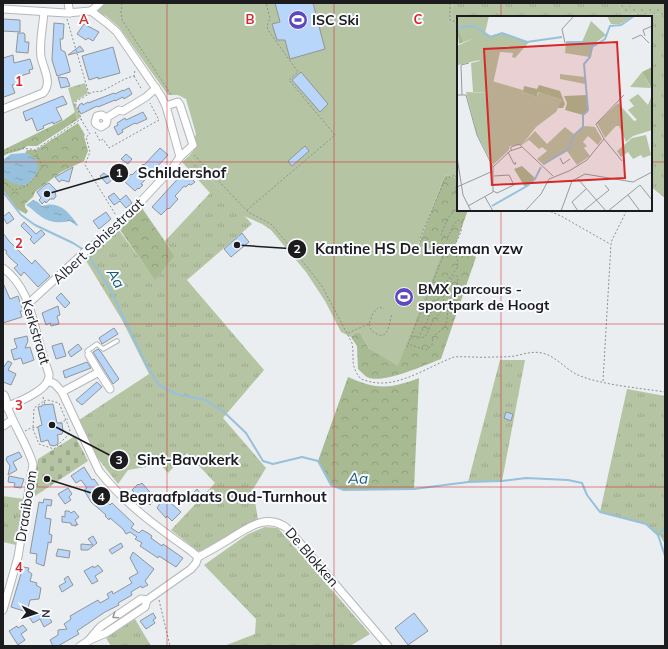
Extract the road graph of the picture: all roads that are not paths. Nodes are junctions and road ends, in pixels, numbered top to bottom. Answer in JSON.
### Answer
{"nodes":[{"id":1,"x":68,"y":3,"type":"edge"},
{"id":2,"x":100,"y":3,"type":"edge"},
{"id":3,"x":3,"y":10,"type":"edge"},
{"id":4,"x":91,"y":11,"type":"junction"},
{"id":5,"x":44,"y":12,"type":"junction"},
{"id":6,"x":68,"y":13,"type":"junction"},
{"id":7,"x":156,"y":88,"type":"junction"},
{"id":8,"x":166,"y":106,"type":"junction"},
{"id":9,"x":3,"y":109,"type":"edge"},
{"id":10,"x":106,"y":118,"type":"dead end"},
{"id":11,"x":180,"y":158,"type":"junction"},
{"id":12,"x":3,"y":268,"type":"edge"},
{"id":13,"x":29,"y":303,"type":"junction"},
{"id":14,"x":117,"y":341,"type":"dead end"},
{"id":15,"x":89,"y":355,"type":"joint"},
{"id":16,"x":99,"y":372,"type":"junction"},
{"id":17,"x":48,"y":381,"type":"junction"},
{"id":18,"x":110,"y":389,"type":"dead end"},
{"id":19,"x":62,"y":392,"type":"junction"},
{"id":20,"x":5,"y":401,"type":"edge"},
{"id":21,"x":12,"y":420,"type":"junction"},
{"id":22,"x":3,"y":426,"type":"edge"},
{"id":23,"x":198,"y":557,"type":"junction"},
{"id":24,"x":3,"y":610,"type":"edge"},
{"id":25,"x":80,"y":646,"type":"edge"},
{"id":26,"x":388,"y":646,"type":"edge"}],
"edges":[{"from":1,"to":6,"type":"street"},
{"from":2,"to":4,"type":"street"},
{"from":3,"to":5,"type":"street"},
{"from":4,"to":6,"type":"street"},
{"from":4,"to":7,"type":"street"},
{"from":5,"to":6,"type":"street"},
{"from":5,"to":9,"type":"street"},
{"from":7,"to":8,"type":"street"},
{"from":7,"to":10,"type":"street"},
{"from":8,"to":11,"type":"street"},
{"from":8,"to":11,"type":"street","name":"Albert Sohiestraat"},
{"from":11,"to":13,"type":"street","name":"Albert Sohiestraat"},
{"from":12,"to":13,"type":"street","name":"Kerkstraat"},
{"from":13,"to":17,"type":"street","name":"Kerkstraat"},
{"from":14,"to":15,"type":"lane"},
{"from":15,"to":16,"type":"street"},
{"from":16,"to":18,"type":"street"},
{"from":16,"to":19,"type":"street"},
{"from":17,"to":19,"type":"street","name":"Kerkstraat"},
{"from":17,"to":20,"type":"street","name":"Kerkstraat"},
{"from":19,"to":23,"type":"street"},
{"from":20,"to":21,"type":"street","name":"Draaiboom"},
{"from":21,"to":22,"type":"street"},
{"from":21,"to":24,"type":"street","name":"Draaiboom"},
{"from":23,"to":25,"type":"street"},
{"from":23,"to":26,"type":"street","name":"De Blokken"}]}
